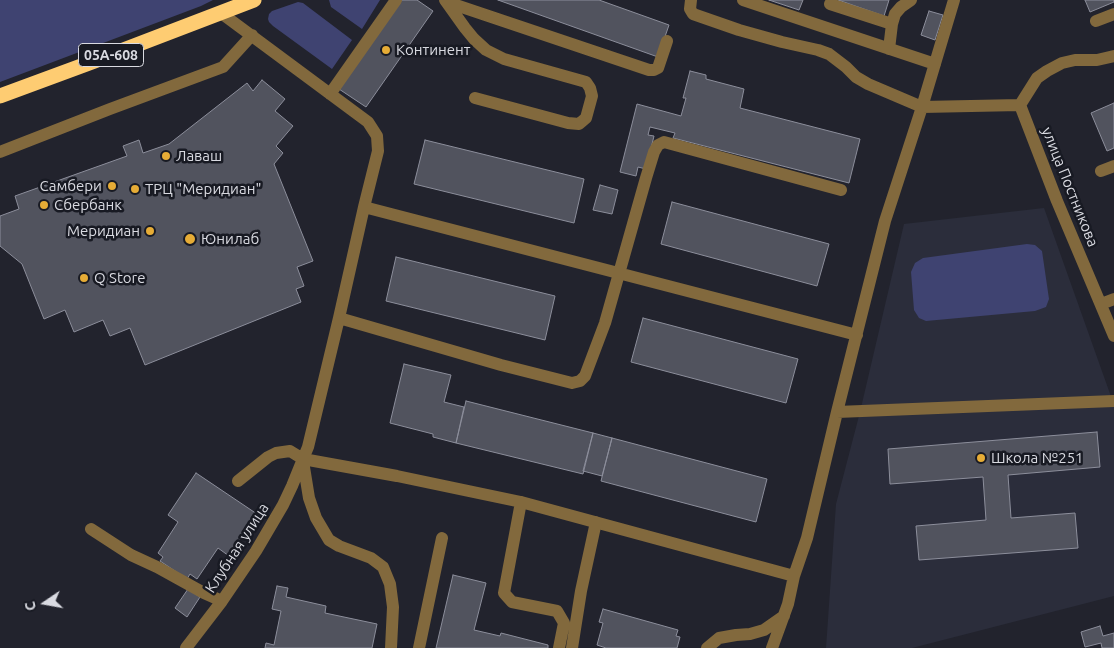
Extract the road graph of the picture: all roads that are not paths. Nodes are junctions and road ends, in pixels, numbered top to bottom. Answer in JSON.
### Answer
{"nodes":[{"id":1,"x":254,"y":0,"type":"edge"},
{"id":2,"x":396,"y":0,"type":"edge"},
{"id":3,"x":691,"y":0,"type":"edge"},
{"id":4,"x":743,"y":0,"type":"edge"},
{"id":5,"x":911,"y":0,"type":"edge"},
{"id":6,"x":954,"y":0,"type":"edge"},
{"id":7,"x":446,"y":1,"type":"edge"},
{"id":8,"x":830,"y":4,"type":"dead end"},
{"id":9,"x":221,"y":13,"type":"junction"},
{"id":10,"x":1114,"y":14,"type":"edge"},
{"id":11,"x":1096,"y":21,"type":"dead end"},
{"id":12,"x":892,"y":24,"type":"junction"},
{"id":13,"x":252,"y":35,"type":"junction"},
{"id":14,"x":667,"y":41,"type":"dead end"},
{"id":15,"x":889,"y":49,"type":"junction"},
{"id":16,"x":1114,"y":56,"type":"edge"},
{"id":17,"x":935,"y":64,"type":"junction"},
{"id":18,"x":330,"y":94,"type":"junction"},
{"id":19,"x":0,"y":96,"type":"edge"},
{"id":20,"x":475,"y":98,"type":"dead end"},
{"id":21,"x":1020,"y":105,"type":"junction"},
{"id":22,"x":922,"y":107,"type":"junction"},
{"id":23,"x":0,"y":152,"type":"edge"},
{"id":24,"x":1114,"y":166,"type":"edge"},
{"id":25,"x":1101,"y":172,"type":"dead end"},
{"id":26,"x":841,"y":190,"type":"dead end"},
{"id":27,"x":364,"y":207,"type":"junction"},
{"id":28,"x":620,"y":273,"type":"junction"},
{"id":29,"x":1114,"y":299,"type":"edge"},
{"id":30,"x":1101,"y":304,"type":"junction"},
{"id":31,"x":339,"y":318,"type":"junction"},
{"id":32,"x":857,"y":335,"type":"junction"},
{"id":33,"x":1114,"y":336,"type":"edge"},
{"id":34,"x":1114,"y":401,"type":"edge"},
{"id":35,"x":837,"y":412,"type":"junction"},
{"id":36,"x":303,"y":459,"type":"junction"},
{"id":37,"x":238,"y":481,"type":"dead end"},
{"id":38,"x":520,"y":502,"type":"junction"},
{"id":39,"x":596,"y":522,"type":"junction"},
{"id":40,"x":91,"y":528,"type":"dead end"},
{"id":41,"x":442,"y":538,"type":"dead end"},
{"id":42,"x":794,"y":576,"type":"junction"},
{"id":43,"x":222,"y":601,"type":"junction"},
{"id":44,"x":784,"y":616,"type":"junction"},
{"id":45,"x":186,"y":648,"type":"edge"},
{"id":46,"x":390,"y":648,"type":"edge"},
{"id":47,"x":419,"y":648,"type":"edge"},
{"id":48,"x":559,"y":648,"type":"edge"},
{"id":49,"x":572,"y":648,"type":"edge"},
{"id":50,"x":707,"y":648,"type":"edge"},
{"id":51,"x":772,"y":648,"type":"edge"}],
"edges":[{"from":1,"to":9,"type":"highway","number":"05А-608"},
{"from":2,"to":18,"type":"street"},
{"from":3,"to":22,"type":"street"},
{"from":4,"to":15,"type":"street"},
{"from":5,"to":12,"type":"street"},
{"from":6,"to":17,"type":"street"},
{"from":7,"to":14,"type":"street"},
{"from":7,"to":20,"type":"street"},
{"from":8,"to":12,"type":"street"},
{"from":9,"to":13,"type":"street","name":"Клубная улица"},
{"from":9,"to":19,"type":"highway","number":"05А-608"},
{"from":10,"to":11,"type":"street"},
{"from":12,"to":15,"type":"street"},
{"from":13,"to":18,"type":"street","name":"Клубная улица"},
{"from":13,"to":23,"type":"street"},
{"from":15,"to":17,"type":"street"},
{"from":16,"to":21,"type":"street"},
{"from":17,"to":22,"type":"street"},
{"from":18,"to":27,"type":"street","name":"Клубная улица"},
{"from":21,"to":22,"type":"street"},
{"from":21,"to":30,"type":"street","name":"улица Постникова"},
{"from":22,"to":32,"type":"street"},
{"from":24,"to":25,"type":"street"},
{"from":26,"to":28,"type":"street"},
{"from":27,"to":28,"type":"street"},
{"from":27,"to":31,"type":"street","name":"Клубная улица"},
{"from":28,"to":31,"type":"street"},
{"from":28,"to":32,"type":"street"},
{"from":29,"to":30,"type":"street"},
{"from":30,"to":33,"type":"street","name":"улица Постникова"},
{"from":31,"to":36,"type":"street","name":"Клубная улица"},
{"from":32,"to":35,"type":"street"},
{"from":34,"to":35,"type":"street"},
{"from":35,"to":42,"type":"street"},
{"from":36,"to":37,"type":"street"},
{"from":36,"to":38,"type":"street"},
{"from":36,"to":43,"type":"street","name":"Клубная улица"},
{"from":36,"to":46,"type":"street"},
{"from":38,"to":39,"type":"street"},
{"from":38,"to":48,"type":"street"},
{"from":39,"to":42,"type":"street"},
{"from":39,"to":49,"type":"street"},
{"from":40,"to":43,"type":"street"},
{"from":41,"to":47,"type":"street"},
{"from":42,"to":44,"type":"street"},
{"from":43,"to":45,"type":"street","name":"Клубная улица"},
{"from":44,"to":50,"type":"street"},
{"from":44,"to":51,"type":"street"}]}
